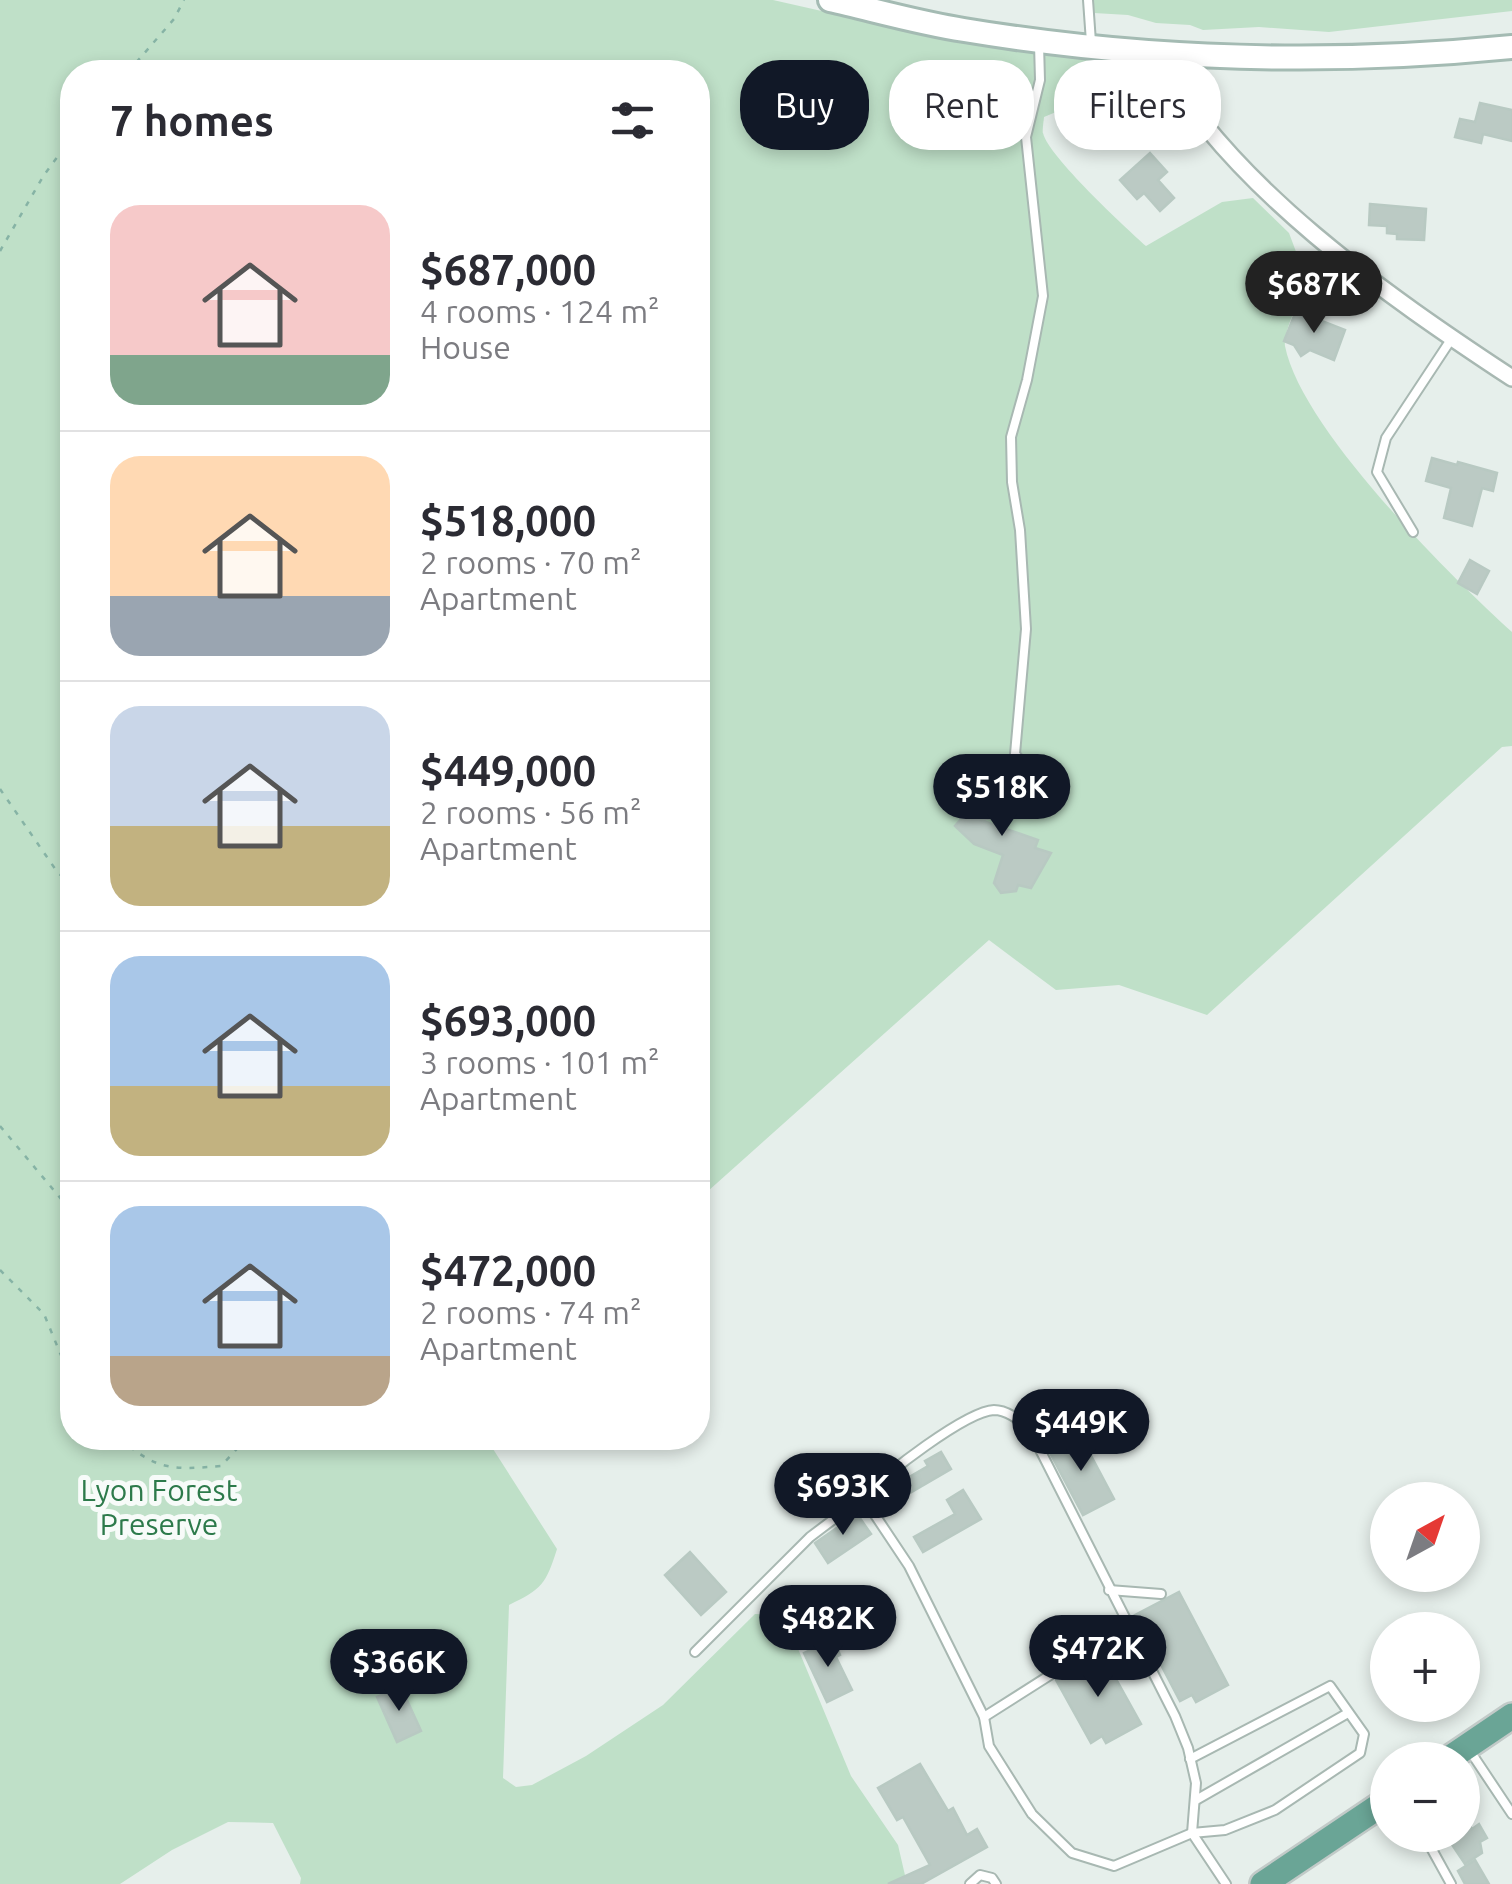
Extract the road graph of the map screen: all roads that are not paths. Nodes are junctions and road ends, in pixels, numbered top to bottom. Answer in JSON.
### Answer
{"nodes":[{"id":1,"x":830,"y":0,"type":"edge"},
{"id":2,"x":1088,"y":0,"type":"edge"},
{"id":3,"x":1039,"y":40,"type":"junction"},
{"id":4,"x":1091,"y":46,"type":"junction"},
{"id":5,"x":1512,"y":48,"type":"edge"},
{"id":6,"x":1156,"y":54,"type":"junction"},
{"id":7,"x":1452,"y":338,"type":"junction"},
{"id":8,"x":1512,"y":378,"type":"edge"},
{"id":9,"x":1413,"y":532,"type":"dead end"},
{"id":10,"x":1032,"y":775,"type":"dead end"},
{"id":11,"x":863,"y":1497,"type":"junction"},
{"id":12,"x":1109,"y":1590,"type":"junction"},
{"id":13,"x":1161,"y":1594,"type":"dead end"},
{"id":14,"x":695,"y":1652,"type":"dead end"},
{"id":15,"x":1080,"y":1656,"type":"dead end"},
{"id":16,"x":1348,"y":1713,"type":"junction"},
{"id":17,"x":1512,"y":1716,"type":"edge"},
{"id":18,"x":984,"y":1717,"type":"junction"},
{"id":19,"x":1473,"y":1742,"type":"edge"},
{"id":20,"x":1190,"y":1758,"type":"junction"},
{"id":21,"x":1480,"y":1779,"type":"edge"},
{"id":22,"x":1196,"y":1800,"type":"junction"},
{"id":23,"x":1370,"y":1812,"type":"edge"},
{"id":24,"x":1512,"y":1814,"type":"edge"},
{"id":25,"x":1192,"y":1833,"type":"junction"},
{"id":26,"x":1434,"y":1852,"type":"edge"},
{"id":27,"x":970,"y":1884,"type":"edge"},
{"id":28,"x":996,"y":1884,"type":"edge"},
{"id":29,"x":1226,"y":1884,"type":"edge"},
{"id":30,"x":1264,"y":1884,"type":"edge"},
{"id":31,"x":1452,"y":1884,"type":"edge"}],
"edges":[{"from":1,"to":3,"type":"street"},
{"from":2,"to":4,"type":"lane"},
{"from":3,"to":4,"type":"street"},
{"from":3,"to":10,"type":"lane"},
{"from":4,"to":6,"type":"street"},
{"from":5,"to":6,"type":"street"},
{"from":6,"to":7,"type":"street"},
{"from":7,"to":8,"type":"street"},
{"from":7,"to":9,"type":"lane"},
{"from":11,"to":12,"type":"lane"},
{"from":11,"to":14,"type":"lane"},
{"from":11,"to":18,"type":"lane"},
{"from":12,"to":13,"type":"lane"},
{"from":12,"to":20,"type":"lane"},
{"from":15,"to":18,"type":"lane"},
{"from":16,"to":20,"type":"lane"},
{"from":16,"to":22,"type":"lane"},
{"from":16,"to":25,"type":"lane"},
{"from":17,"to":19,"type":"main road"},
{"from":18,"to":25,"type":"lane"},
{"from":20,"to":22,"type":"lane"},
{"from":21,"to":24,"type":"lane"},
{"from":22,"to":25,"type":"lane"},
{"from":23,"to":30,"type":"main road"},
{"from":25,"to":29,"type":"lane"},
{"from":26,"to":31,"type":"lane"},
{"from":27,"to":28,"type":"lane"}]}
